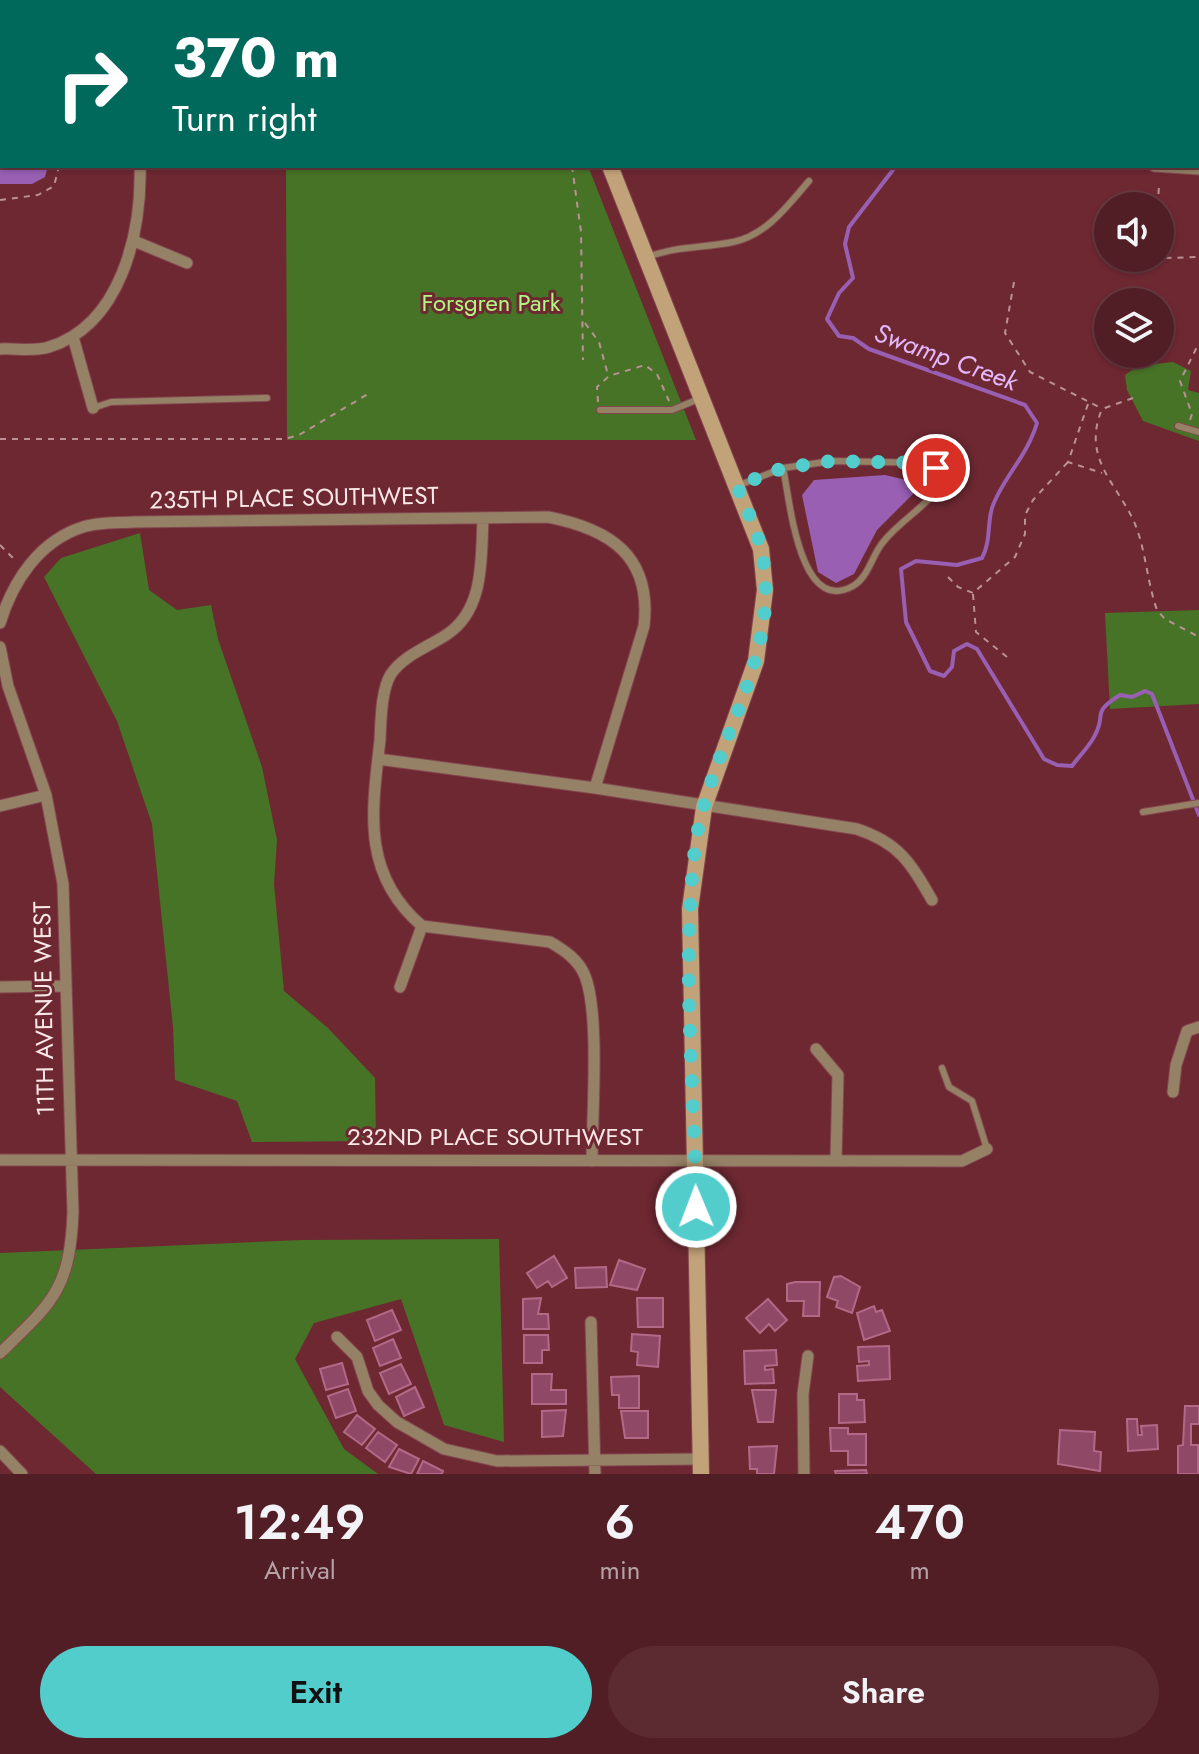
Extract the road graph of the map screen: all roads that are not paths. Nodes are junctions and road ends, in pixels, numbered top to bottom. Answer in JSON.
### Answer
{"nodes":[{"id":1,"x":140,"y":168,"type":"edge"},
{"id":2,"x":611,"y":168,"type":"edge"},
{"id":3,"x":809,"y":181,"type":"dead end"},
{"id":4,"x":134,"y":241,"type":"junction"},
{"id":5,"x":648,"y":257,"type":"junction"},
{"id":6,"x":187,"y":263,"type":"dead end"},
{"id":7,"x":73,"y":337,"type":"junction"},
{"id":8,"x":0,"y":349,"type":"edge"},
{"id":9,"x":267,"y":398,"type":"dead end"},
{"id":10,"x":701,"y":398,"type":"junction"},
{"id":11,"x":93,"y":408,"type":"joint"},
{"id":12,"x":600,"y":410,"type":"road end"},
{"id":13,"x":1178,"y":426,"type":"dead end"},
{"id":14,"x":1199,"y":432,"type":"edge"},
{"id":15,"x":783,"y":468,"type":"junction"},
{"id":16,"x":737,"y":486,"type":"junction"},
{"id":17,"x":483,"y":518,"type":"junction"},
{"id":18,"x":0,"y":623,"type":"edge"},
{"id":19,"x":0,"y":647,"type":"edge"},
{"id":20,"x":378,"y":759,"type":"junction"},
{"id":21,"x":595,"y":788,"type":"junction"},
{"id":22,"x":46,"y":795,"type":"junction"},
{"id":23,"x":1199,"y":803,"type":"edge"},
{"id":24,"x":0,"y":806,"type":"edge"},
{"id":25,"x":704,"y":807,"type":"junction"},
{"id":26,"x":1143,"y":812,"type":"dead end"},
{"id":27,"x":932,"y":900,"type":"dead end"},
{"id":28,"x":422,"y":926,"type":"junction"},
{"id":29,"x":66,"y":986,"type":"junction"},
{"id":30,"x":0,"y":987,"type":"edge"},
{"id":31,"x":400,"y":987,"type":"dead end"},
{"id":32,"x":1199,"y":1027,"type":"edge"},
{"id":33,"x":816,"y":1049,"type":"dead end"},
{"id":34,"x":942,"y":1068,"type":"dead end"},
{"id":35,"x":1173,"y":1092,"type":"dead end"},
{"id":36,"x":987,"y":1149,"type":"joint"},
{"id":37,"x":70,"y":1158,"type":"junction"},
{"id":38,"x":696,"y":1159,"type":"junction"},
{"id":39,"x":0,"y":1160,"type":"edge"},
{"id":40,"x":836,"y":1160,"type":"junction"},
{"id":41,"x":592,"y":1161,"type":"junction"},
{"id":42,"x":591,"y":1322,"type":"dead end"},
{"id":43,"x":337,"y":1337,"type":"dead end"},
{"id":44,"x":0,"y":1353,"type":"edge"},
{"id":45,"x":808,"y":1356,"type":"dead end"},
{"id":46,"x":0,"y":1451,"type":"edge"},
{"id":47,"x":595,"y":1461,"type":"junction"},
{"id":48,"x":701,"y":1467,"type":"edge"},
{"id":49,"x":22,"y":1474,"type":"edge"},
{"id":50,"x":595,"y":1474,"type":"edge"},
{"id":51,"x":804,"y":1474,"type":"edge"}],
"edges":[{"from":1,"to":4,"type":"street"},
{"from":2,"to":5,"type":"street"},
{"from":3,"to":5,"type":"lane"},
{"from":4,"to":6,"type":"street"},
{"from":4,"to":7,"type":"street"},
{"from":5,"to":10,"type":"street"},
{"from":7,"to":8,"type":"street"},
{"from":7,"to":11,"type":"street"},
{"from":9,"to":11,"type":"lane"},
{"from":10,"to":12,"type":"lane"},
{"from":10,"to":16,"type":"street"},
{"from":13,"to":14,"type":"lane"},
{"from":15,"to":15,"type":"lane"},
{"from":15,"to":16,"type":"lane"},
{"from":16,"to":25,"type":"street"},
{"from":17,"to":18,"type":"street","name":"235TH PLACE SOUTHWEST"},
{"from":17,"to":20,"type":"street"},
{"from":17,"to":21,"type":"street","name":"235TH PLACE SOUTHWEST"},
{"from":19,"to":22,"type":"street","name":"11TH AVENUE WEST"},
{"from":20,"to":21,"type":"street"},
{"from":20,"to":28,"type":"street"},
{"from":21,"to":25,"type":"street"},
{"from":22,"to":24,"type":"street"},
{"from":22,"to":29,"type":"street","name":"11TH AVENUE WEST"},
{"from":23,"to":26,"type":"lane"},
{"from":25,"to":27,"type":"street"},
{"from":25,"to":38,"type":"street"},
{"from":28,"to":31,"type":"street"},
{"from":28,"to":41,"type":"street"},
{"from":29,"to":30,"type":"street"},
{"from":29,"to":37,"type":"street","name":"11TH AVENUE WEST"},
{"from":32,"to":35,"type":"street"},
{"from":33,"to":40,"type":"street"},
{"from":34,"to":36,"type":"lane"},
{"from":36,"to":40,"type":"street","name":"232ND PLACE SOUTHWEST"},
{"from":37,"to":39,"type":"street","name":"232ND PLACE SOUTHWEST"},
{"from":37,"to":41,"type":"street","name":"232ND PLACE SOUTHWEST"},
{"from":37,"to":44,"type":"street","name":"11TH AVENUE WEST"},
{"from":38,"to":40,"type":"street","name":"232ND PLACE SOUTHWEST"},
{"from":38,"to":41,"type":"street","name":"232ND PLACE SOUTHWEST"},
{"from":38,"to":48,"type":"street"},
{"from":42,"to":47,"type":"street"},
{"from":43,"to":47,"type":"street"},
{"from":45,"to":51,"type":"street"},
{"from":46,"to":49,"type":"street"},
{"from":47,"to":48,"type":"street"},
{"from":47,"to":50,"type":"street"}]}
